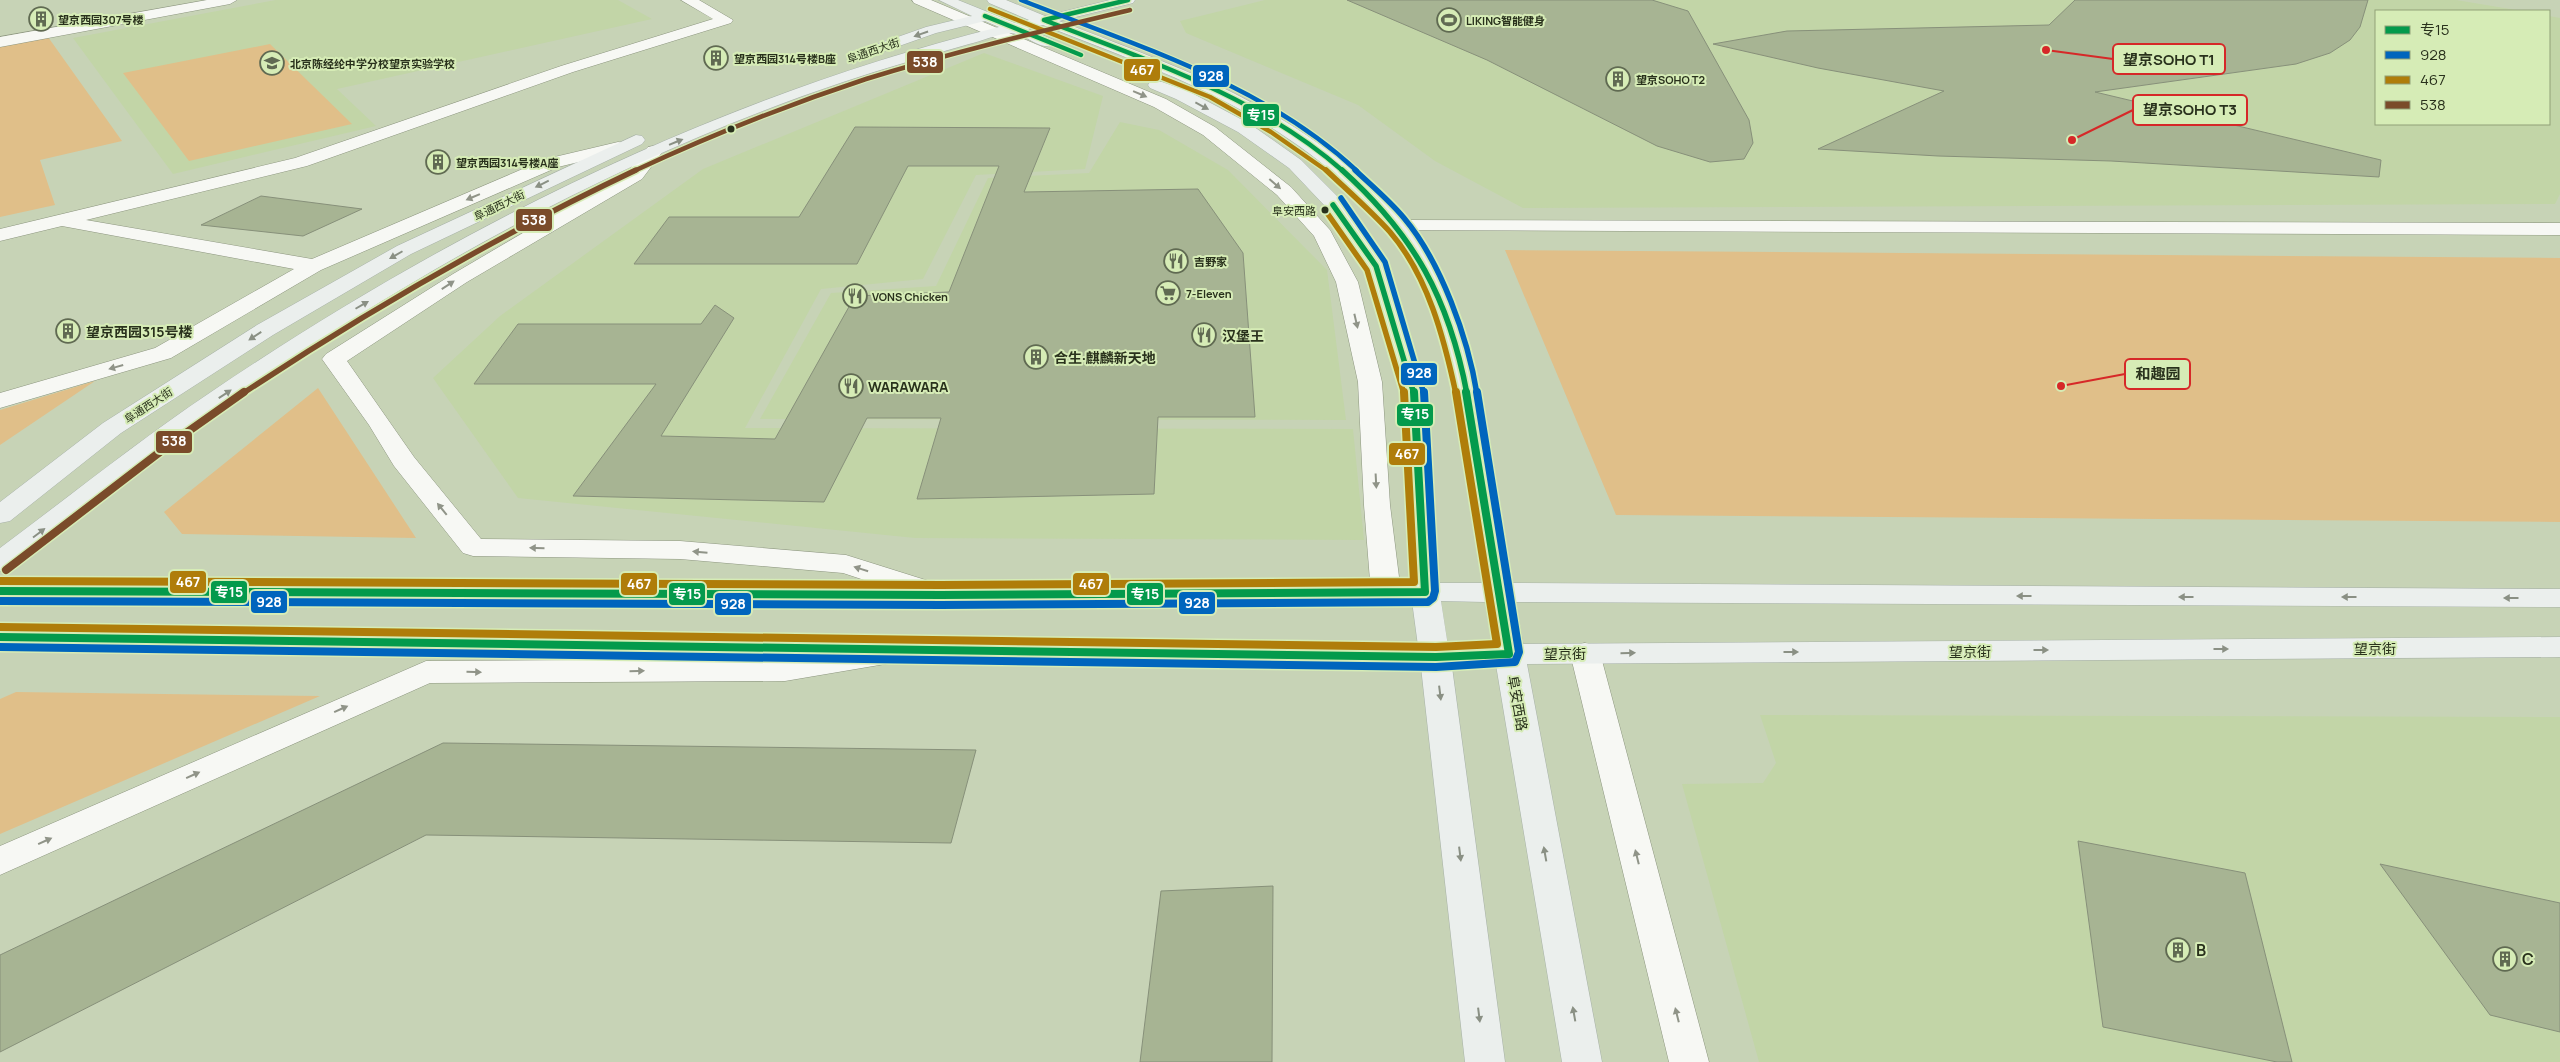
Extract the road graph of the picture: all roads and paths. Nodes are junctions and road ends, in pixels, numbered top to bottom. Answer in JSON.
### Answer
{"nodes":[{"id":1,"x":230,"y":0,"type":"edge"},
{"id":2,"x":688,"y":0,"type":"edge"},
{"id":3,"x":919,"y":0,"type":"edge"},
{"id":4,"x":946,"y":0,"type":"edge"},
{"id":5,"x":1050,"y":0,"type":"edge"},
{"id":6,"x":1128,"y":0,"type":"edge"},
{"id":7,"x":994,"y":18,"type":"edge"},
{"id":8,"x":1044,"y":20,"type":"junction"},
{"id":9,"x":0,"y":42,"type":"edge"},
{"id":10,"x":618,"y":147,"type":"junction"},
{"id":11,"x":654,"y":151,"type":"junction"},
{"id":12,"x":61,"y":221,"type":"junction"},
{"id":13,"x":1398,"y":226,"type":"junction"},
{"id":14,"x":2560,"y":229,"type":"edge"},
{"id":15,"x":0,"y":235,"type":"edge"},
{"id":16,"x":314,"y":266,"type":"junction"},
{"id":17,"x":0,"y":401,"type":"edge"},
{"id":18,"x":0,"y":515,"type":"edge"},
{"id":19,"x":0,"y":562,"type":"edge"},
{"id":20,"x":0,"y":591,"type":"edge"},
{"id":21,"x":1425,"y":592,"type":"junction"},
{"id":22,"x":1386,"y":593,"type":"junction"},
{"id":23,"x":1499,"y":594,"type":"junction"},
{"id":24,"x":940,"y":595,"type":"junction"},
{"id":25,"x":2560,"y":598,"type":"edge"},
{"id":26,"x":0,"y":637,"type":"edge"},
{"id":27,"x":2560,"y":647,"type":"edge"},
{"id":28,"x":919,"y":650,"type":"junction"},
{"id":29,"x":1585,"y":653,"type":"junction"},
{"id":30,"x":1510,"y":654,"type":"junction"},
{"id":31,"x":1436,"y":657,"type":"junction"},
{"id":32,"x":0,"y":861,"type":"edge"},
{"id":33,"x":1484,"y":1062,"type":"edge"},
{"id":34,"x":1582,"y":1062,"type":"edge"},
{"id":35,"x":1689,"y":1062,"type":"edge"}],
"edges":[{"from":1,"to":9,"type":"street"},
{"from":2,"to":12,"type":"street"},
{"from":3,"to":7,"type":"street"},
{"from":4,"to":7,"type":"main road"},
{"from":5,"to":7,"type":"main road","name":"阜通西大街"},
{"from":6,"to":8,"type":"main road","name":"阜通西大街"},
{"from":7,"to":8,"type":"main road","name":"阜通西大街"},
{"from":7,"to":10,"type":"main road","name":"阜通西大街","one_way":true},
{"from":11,"to":7,"type":"main road","name":"阜通西大街","one_way":true},
{"from":7,"to":21,"type":"main road","one_way":true},
{"from":7,"to":22,"type":"street","one_way":true},
{"from":8,"to":13,"type":"main road","name":"阜安西路"},
{"from":10,"to":16,"type":"street","one_way":true},
{"from":10,"to":18,"type":"main road","name":"阜通西大街","one_way":true},
{"from":19,"to":11,"type":"main road","name":"阜通西大街","one_way":true},
{"from":24,"to":11,"type":"street","one_way":true},
{"from":12,"to":15,"type":"street"},
{"from":12,"to":16,"type":"street"},
{"from":13,"to":14,"type":"street"},
{"from":13,"to":23,"type":"main road","name":"阜安西路"},
{"from":16,"to":17,"type":"street","one_way":true},
{"from":20,"to":24,"type":"main road"},
{"from":21,"to":22,"type":"main road"},
{"from":21,"to":23,"type":"main road"},
{"from":21,"to":31,"type":"main road"},
{"from":22,"to":24,"type":"main road"},
{"from":25,"to":23,"type":"main road","one_way":true},
{"from":23,"to":30,"type":"main road","name":"阜安西路"},
{"from":26,"to":28,"type":"main road","name":"望京街"},
{"from":29,"to":27,"type":"main road","name":"望京街","one_way":true},
{"from":28,"to":31,"type":"main road","name":"望京街"},
{"from":32,"to":28,"type":"street","one_way":true},
{"from":29,"to":30,"type":"main road","name":"望京街"},
{"from":35,"to":29,"type":"street","one_way":true},
{"from":30,"to":31,"type":"main road","name":"望京街"},
{"from":34,"to":30,"type":"main road","name":"阜安西路","one_way":true},
{"from":31,"to":33,"type":"main road","one_way":true}]}
